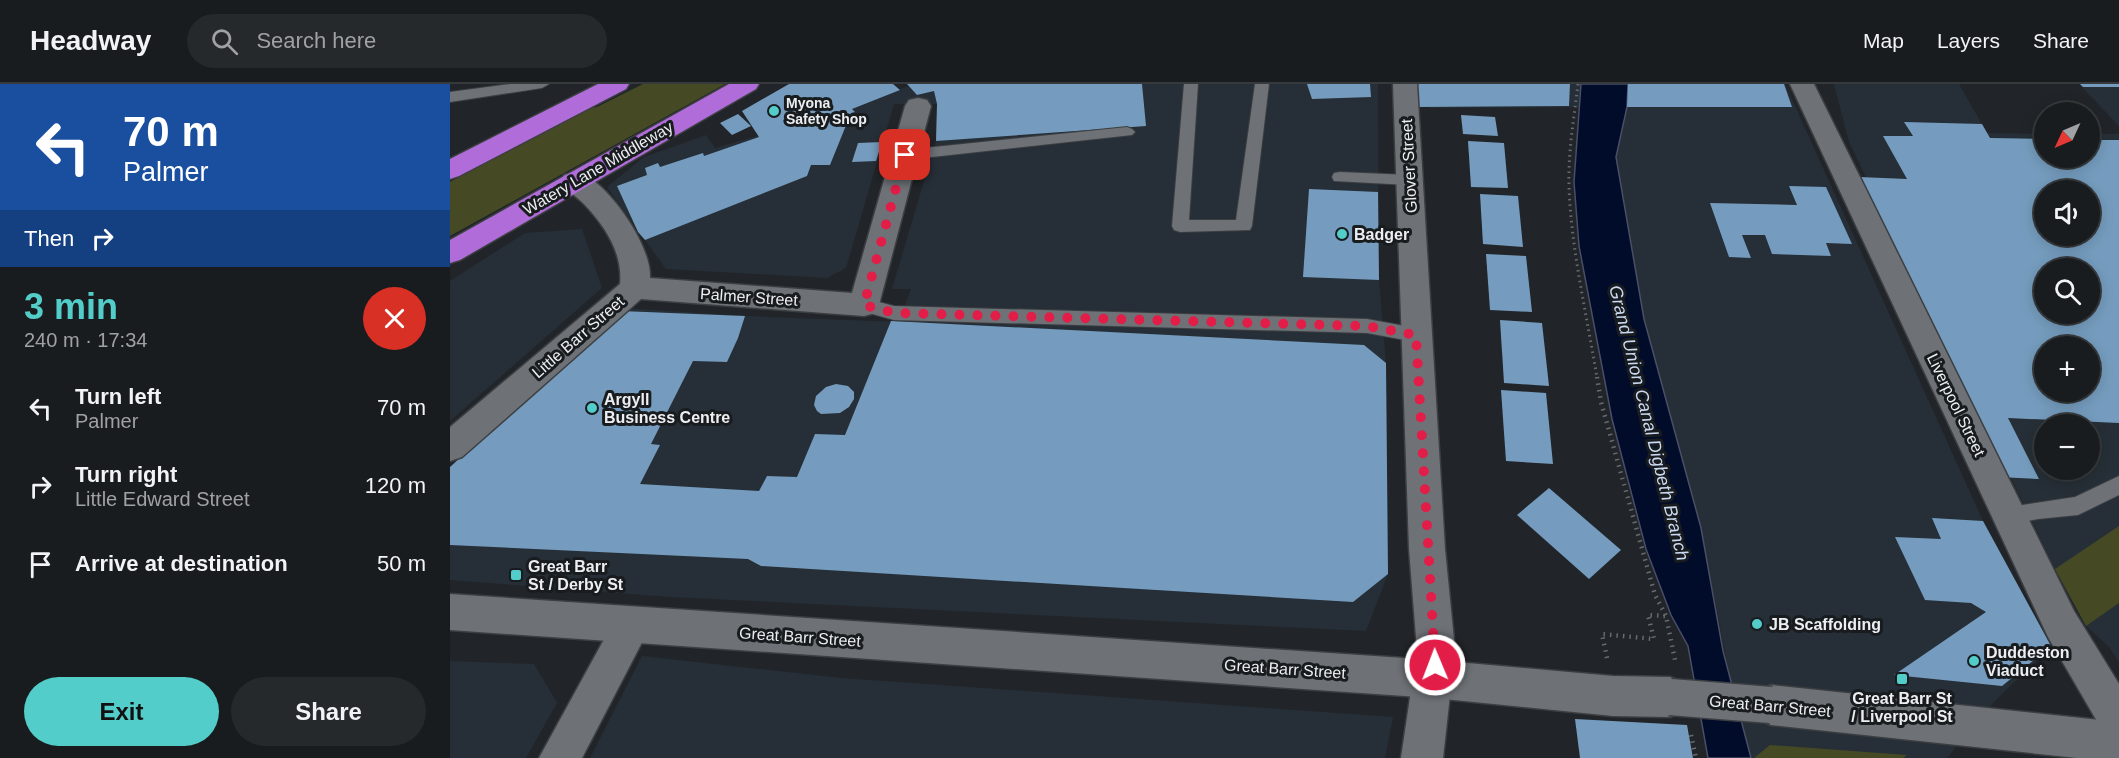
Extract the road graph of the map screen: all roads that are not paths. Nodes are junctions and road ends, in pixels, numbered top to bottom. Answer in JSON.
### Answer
{"nodes":[{"id":1,"x":542,"y":84,"type":"edge"},
{"id":2,"x":617,"y":84,"type":"edge"},
{"id":3,"x":635,"y":84,"type":"edge"},
{"id":4,"x":747,"y":84,"type":"edge"},
{"id":5,"x":1191,"y":84,"type":"edge"},
{"id":6,"x":1262,"y":84,"type":"edge"},
{"id":7,"x":1405,"y":84,"type":"edge"},
{"id":8,"x":1802,"y":84,"type":"edge"},
{"id":9,"x":450,"y":97,"type":"edge"},
{"id":10,"x":577,"y":105,"type":"junction"},
{"id":11,"x":918,"y":106,"type":"dead end"},
{"id":12,"x":1127,"y":132,"type":"dead end"},
{"id":13,"x":905,"y":155,"type":"junction"},
{"id":14,"x":450,"y":170,"type":"edge"},
{"id":15,"x":1340,"y":177,"type":"dead end"},
{"id":16,"x":1409,"y":180,"type":"junction"},
{"id":17,"x":574,"y":182,"type":"junction"},
{"id":18,"x":450,"y":253,"type":"edge"},
{"id":19,"x":635,"y":288,"type":"junction"},
{"id":20,"x":864,"y":305,"type":"junction"},
{"id":21,"x":1416,"y":335,"type":"junction"},
{"id":22,"x":450,"y":447,"type":"edge"},
{"id":23,"x":2119,"y":485,"type":"edge"},
{"id":24,"x":2009,"y":516,"type":"junction"},
{"id":25,"x":450,"y":612,"type":"edge"},
{"id":26,"x":632,"y":626,"type":"junction"},
{"id":27,"x":1434,"y":679,"type":"junction"},
{"id":28,"x":2119,"y":721,"type":"edge"},
{"id":29,"x":2119,"y":741,"type":"edge"},
{"id":30,"x":560,"y":758,"type":"edge"},
{"id":31,"x":1422,"y":758,"type":"edge"}],
"edges":[{"from":1,"to":9,"type":"lane"},
{"from":2,"to":10,"type":"highway"},
{"from":3,"to":10,"type":"highway"},
{"from":4,"to":17,"type":"highway","name":"Watery Lane Middleway"},
{"from":5,"to":6,"type":"lane"},
{"from":7,"to":16,"type":"street","name":"Glover Street"},
{"from":8,"to":24,"type":"street","name":"Liverpool Street"},
{"from":10,"to":14,"type":"highway"},
{"from":11,"to":13,"type":"street"},
{"from":12,"to":13,"type":"lane"},
{"from":13,"to":20,"type":"street"},
{"from":15,"to":16,"type":"lane"},
{"from":16,"to":21,"type":"street","name":"Glover Street"},
{"from":17,"to":18,"type":"highway","name":"Watery Lane Middleway"},
{"from":17,"to":19,"type":"street","name":"Little Barr Street"},
{"from":19,"to":20,"type":"street","name":"Palmer Street"},
{"from":19,"to":22,"type":"street","name":"Little Barr Street"},
{"from":20,"to":21,"type":"lane"},
{"from":21,"to":27,"type":"street","name":"Glover Street"},
{"from":23,"to":24,"type":"lane"},
{"from":24,"to":28,"type":"street","name":"Liverpool Street"},
{"from":25,"to":26,"type":"street","name":"Great Barr Street"},
{"from":26,"to":27,"type":"street","name":"Great Barr Street"},
{"from":26,"to":30,"type":"street"},
{"from":27,"to":29,"type":"street","name":"Great Barr Street","bridge":true},
{"from":27,"to":31,"type":"street","name":"Glover Street"}]}
